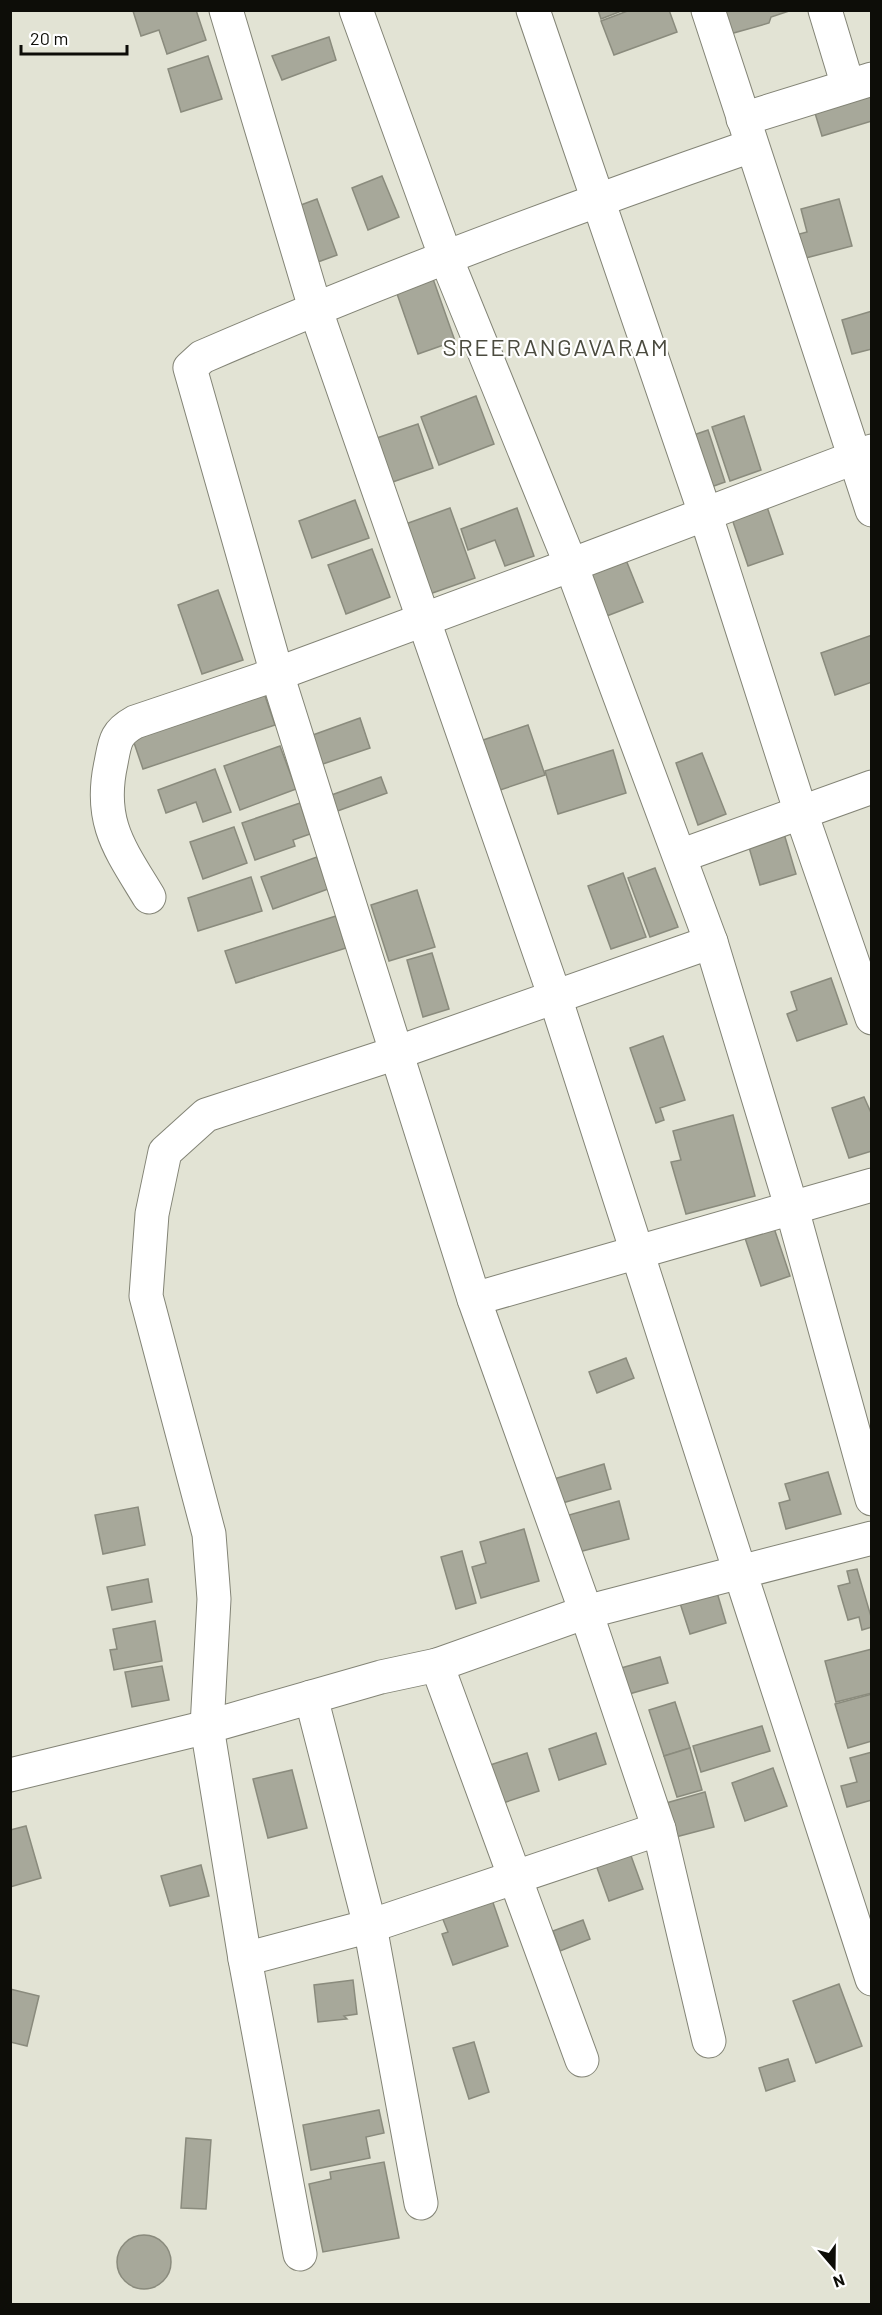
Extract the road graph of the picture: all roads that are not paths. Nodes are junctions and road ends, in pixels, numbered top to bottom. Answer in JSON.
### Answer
{"nodes":[{"id":1,"x":226,"y":10,"type":"edge"},
{"id":2,"x":356,"y":10,"type":"edge"},
{"id":3,"x":533,"y":10,"type":"edge"},
{"id":4,"x":708,"y":10,"type":"edge"},
{"id":5,"x":825,"y":10,"type":"edge"},
{"id":6,"x":860,"y":82,"type":"edge"},
{"id":7,"x":747,"y":133,"type":"junction"},
{"id":8,"x":596,"y":200,"type":"junction"},
{"id":9,"x":446,"y":258,"type":"junction"},
{"id":10,"x":315,"y":308,"type":"junction"},
{"id":11,"x":862,"y":454,"type":"edge"},
{"id":12,"x":872,"y":510,"type":"edge"},
{"id":13,"x":705,"y":513,"type":"junction"},
{"id":14,"x":572,"y":565,"type":"junction"},
{"id":15,"x":424,"y":620,"type":"junction"},
{"id":16,"x":277,"y":674,"type":"junction"},
{"id":17,"x":872,"y":788,"type":"edge"},
{"id":18,"x":801,"y":813,"type":"junction"},
{"id":19,"x":680,"y":856,"type":"junction"},
{"id":20,"x":149,"y":897,"type":"dead end"},
{"id":21,"x":711,"y":942,"type":"junction"},
{"id":22,"x":555,"y":997,"type":"junction"},
{"id":23,"x":872,"y":1018,"type":"edge"},
{"id":24,"x":396,"y":1053,"type":"junction"},
{"id":25,"x":872,"y":1185,"type":"edge"},
{"id":26,"x":792,"y":1209,"type":"junction"},
{"id":27,"x":636,"y":1253,"type":"junction"},
{"id":28,"x":474,"y":1299,"type":"junction"},
{"id":29,"x":872,"y":1499,"type":"edge"},
{"id":30,"x":872,"y":1538,"type":"edge"},
{"id":31,"x":740,"y":1572,"type":"junction"},
{"id":32,"x":586,"y":1612,"type":"junction"},
{"id":33,"x":437,"y":1665,"type":"junction"},
{"id":34,"x":311,"y":1697,"type":"junction"},
{"id":35,"x":207,"y":1727,"type":"junction"},
{"id":36,"x":10,"y":1775,"type":"edge"},
{"id":37,"x":658,"y":1829,"type":"junction"},
{"id":38,"x":515,"y":1878,"type":"junction"},
{"id":39,"x":370,"y":1926,"type":"junction"},
{"id":40,"x":245,"y":1959,"type":"junction"},
{"id":41,"x":872,"y":1979,"type":"edge"},
{"id":42,"x":709,"y":2041,"type":"dead end"},
{"id":43,"x":582,"y":2060,"type":"dead end"},
{"id":44,"x":421,"y":2203,"type":"dead end"},
{"id":45,"x":300,"y":2254,"type":"dead end"}],
"edges":[{"from":1,"to":10,"type":"street"},
{"from":2,"to":9,"type":"street"},
{"from":3,"to":8,"type":"street"},
{"from":4,"to":7,"type":"street"},
{"from":5,"to":6,"type":"street"},
{"from":6,"to":7,"type":"street"},
{"from":7,"to":8,"type":"street"},
{"from":7,"to":11,"type":"street"},
{"from":8,"to":9,"type":"street"},
{"from":8,"to":13,"type":"street"},
{"from":9,"to":10,"type":"street"},
{"from":9,"to":14,"type":"street"},
{"from":10,"to":15,"type":"street"},
{"from":10,"to":16,"type":"street"},
{"from":11,"to":12,"type":"street"},
{"from":11,"to":13,"type":"street"},
{"from":13,"to":14,"type":"street"},
{"from":13,"to":18,"type":"street"},
{"from":14,"to":15,"type":"street"},
{"from":14,"to":19,"type":"street"},
{"from":15,"to":16,"type":"street"},
{"from":15,"to":22,"type":"street"},
{"from":16,"to":20,"type":"street"},
{"from":16,"to":24,"type":"street"},
{"from":17,"to":18,"type":"street"},
{"from":18,"to":19,"type":"street"},
{"from":18,"to":23,"type":"street"},
{"from":19,"to":21,"type":"street"},
{"from":21,"to":22,"type":"street"},
{"from":21,"to":26,"type":"street"},
{"from":22,"to":24,"type":"street"},
{"from":22,"to":27,"type":"street"},
{"from":24,"to":28,"type":"street"},
{"from":24,"to":35,"type":"street"},
{"from":25,"to":26,"type":"street"},
{"from":26,"to":27,"type":"street"},
{"from":26,"to":29,"type":"street"},
{"from":27,"to":28,"type":"street"},
{"from":27,"to":31,"type":"street"},
{"from":28,"to":32,"type":"street"},
{"from":30,"to":31,"type":"street"},
{"from":31,"to":32,"type":"street"},
{"from":31,"to":41,"type":"street"},
{"from":32,"to":33,"type":"street"},
{"from":32,"to":37,"type":"street"},
{"from":33,"to":34,"type":"street"},
{"from":33,"to":38,"type":"street"},
{"from":34,"to":35,"type":"street"},
{"from":34,"to":39,"type":"street"},
{"from":35,"to":36,"type":"street"},
{"from":35,"to":40,"type":"street"},
{"from":37,"to":38,"type":"street"},
{"from":37,"to":42,"type":"street"},
{"from":38,"to":39,"type":"street"},
{"from":38,"to":43,"type":"street"},
{"from":39,"to":40,"type":"street"},
{"from":39,"to":44,"type":"street"},
{"from":40,"to":45,"type":"street"}]}
